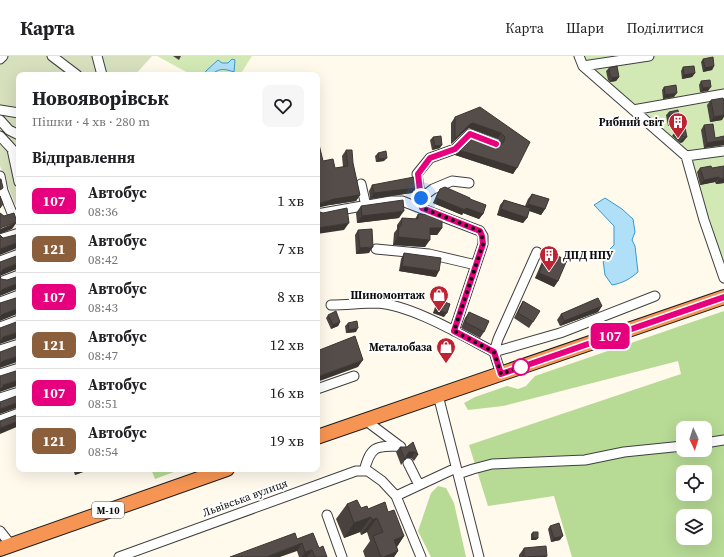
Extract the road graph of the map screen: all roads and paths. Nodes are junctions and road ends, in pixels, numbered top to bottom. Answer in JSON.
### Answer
{"nodes":[{"id":1,"x":3,"y":56,"type":"edge"},
{"id":2,"x":52,"y":56,"type":"edge"},
{"id":3,"x":97,"y":56,"type":"edge"},
{"id":4,"x":579,"y":56,"type":"edge"},
{"id":5,"x":649,"y":56,"type":"edge"},
{"id":6,"x":0,"y":59,"type":"edge"},
{"id":7,"x":583,"y":66,"type":"junction"},
{"id":8,"x":73,"y":72,"type":"edge"},
{"id":9,"x":101,"y":72,"type":"edge"},
{"id":10,"x":724,"y":94,"type":"edge"},
{"id":11,"x":0,"y":110,"type":"edge"},
{"id":12,"x":633,"y":110,"type":"junction"},
{"id":13,"x":16,"y":113,"type":"edge"},
{"id":14,"x":1,"y":124,"type":"edge"},
{"id":15,"x":16,"y":134,"type":"edge"},
{"id":16,"x":0,"y":136,"type":"edge"},
{"id":17,"x":496,"y":144,"type":"edge"},
{"id":18,"x":724,"y":151,"type":"edge"},
{"id":19,"x":686,"y":156,"type":"junction"},
{"id":20,"x":16,"y":165,"type":"edge"},
{"id":21,"x":0,"y":176,"type":"edge"},
{"id":22,"x":361,"y":184,"type":"dead end"},
{"id":23,"x":469,"y":184,"type":"dead end"},
{"id":24,"x":421,"y":198,"type":"junction"},
{"id":25,"x":366,"y":206,"type":"junction"},
{"id":26,"x":422,"y":208,"type":"junction"},
{"id":27,"x":320,"y":214,"type":"edge"},
{"id":28,"x":12,"y":215,"type":"edge"},
{"id":29,"x":16,"y":234,"type":"edge"},
{"id":30,"x":0,"y":239,"type":"edge"},
{"id":31,"x":376,"y":249,"type":"dead end"},
{"id":32,"x":537,"y":252,"type":"dead end"},
{"id":33,"x":16,"y":255,"type":"edge"},
{"id":34,"x":0,"y":261,"type":"edge"},
{"id":35,"x":476,"y":265,"type":"junction"},
{"id":36,"x":16,"y":276,"type":"edge"},
{"id":37,"x":724,"y":278,"type":"edge"},
{"id":38,"x":0,"y":282,"type":"edge"},
{"id":39,"x":16,"y":296,"type":"edge"},
{"id":40,"x":655,"y":296,"type":"dead end"},
{"id":41,"x":724,"y":297,"type":"edge"},
{"id":42,"x":0,"y":302,"type":"edge"},
{"id":43,"x":331,"y":305,"type":"dead end"},
{"id":44,"x":16,"y":321,"type":"edge"},
{"id":45,"x":0,"y":327,"type":"edge"},
{"id":46,"x":454,"y":331,"type":"junction"},
{"id":47,"x":16,"y":345,"type":"edge"},
{"id":48,"x":0,"y":350,"type":"edge"},
{"id":49,"x":494,"y":352,"type":"junction"},
{"id":50,"x":16,"y":369,"type":"edge"},
{"id":51,"x":0,"y":374,"type":"edge"},
{"id":52,"x":501,"y":374,"type":"junction"},
{"id":53,"x":354,"y":376,"type":"dead end"},
{"id":54,"x":320,"y":388,"type":"edge"},
{"id":55,"x":16,"y":393,"type":"edge"},
{"id":56,"x":438,"y":395,"type":"junction"},
{"id":57,"x":0,"y":398,"type":"edge"},
{"id":58,"x":16,"y":414,"type":"edge"},
{"id":59,"x":0,"y":420,"type":"edge"},
{"id":60,"x":365,"y":420,"type":"junction"},
{"id":61,"x":320,"y":436,"type":"edge"},
{"id":62,"x":724,"y":440,"type":"edge"},
{"id":63,"x":712,"y":442,"type":"edge"},
{"id":64,"x":676,"y":447,"type":"edge"},
{"id":65,"x":408,"y":463,"type":"dead end"},
{"id":66,"x":364,"y":471,"type":"junction"},
{"id":67,"x":457,"y":471,"type":"junction"},
{"id":68,"x":218,"y":472,"type":"edge"},
{"id":69,"x":419,"y":485,"type":"junction"},
{"id":70,"x":396,"y":496,"type":"junction"},
{"id":71,"x":327,"y":515,"type":"dead end"},
{"id":72,"x":0,"y":531,"type":"edge"},
{"id":73,"x":3,"y":547,"type":"edge"},
{"id":74,"x":119,"y":557,"type":"edge"},
{"id":75,"x":342,"y":557,"type":"edge"},
{"id":76,"x":421,"y":557,"type":"edge"},
{"id":77,"x":479,"y":557,"type":"edge"}],
"edges":[{"from":1,"to":6,"type":"street"},
{"from":2,"to":8,"type":"street"},
{"from":3,"to":9,"type":"street"},
{"from":4,"to":7,"type":"street"},
{"from":5,"to":7,"type":"street"},
{"from":7,"to":12,"type":"street"},
{"from":10,"to":12,"type":"street"},
{"from":11,"to":13,"type":"street"},
{"from":12,"to":19,"type":"street"},
{"from":14,"to":15,"type":"street"},
{"from":16,"to":20,"type":"street"},
{"from":17,"to":24,"type":"street"},
{"from":18,"to":19,"type":"street"},
{"from":19,"to":37,"type":"street"},
{"from":21,"to":28,"type":"street"},
{"from":22,"to":25,"type":"street"},
{"from":23,"to":24,"type":"street"},
{"from":24,"to":26,"type":"street"},
{"from":25,"to":26,"type":"street"},
{"from":25,"to":27,"type":"street"},
{"from":26,"to":35,"type":"street"},
{"from":29,"to":30,"type":"street"},
{"from":31,"to":35,"type":"street"},
{"from":32,"to":49,"type":"street"},
{"from":33,"to":34,"type":"street"},
{"from":35,"to":46,"type":"street"},
{"from":36,"to":38,"type":"street"},
{"from":39,"to":42,"type":"street"},
{"from":40,"to":49,"type":"street"},
{"from":41,"to":52,"type":"highway"},
{"from":43,"to":46,"type":"street"},
{"from":44,"to":45,"type":"street"},
{"from":46,"to":49,"type":"street"},
{"from":47,"to":48,"type":"street"},
{"from":49,"to":52,"type":"street"},
{"from":50,"to":51,"type":"street"},
{"from":52,"to":56,"type":"highway"},
{"from":53,"to":54,"type":"street"},
{"from":55,"to":57,"type":"street"},
{"from":56,"to":60,"type":"highway"},
{"from":56,"to":67,"type":"street"},
{"from":58,"to":59,"type":"street"},
{"from":60,"to":61,"type":"highway"},
{"from":60,"to":66,"type":"street"},
{"from":62,"to":63,"type":"street"},
{"from":64,"to":67,"type":"street"},
{"from":65,"to":69,"type":"street"},
{"from":66,"to":70,"type":"street"},
{"from":66,"to":74,"type":"street","name":"Львівська вулиця"},
{"from":67,"to":69,"type":"street"},
{"from":67,"to":77,"type":"street"},
{"from":68,"to":73,"type":"highway","number":"М-10"},
{"from":69,"to":70,"type":"street"},
{"from":70,"to":76,"type":"street"},
{"from":71,"to":75,"type":"street"},
{"from":72,"to":73,"type":"street"}]}
